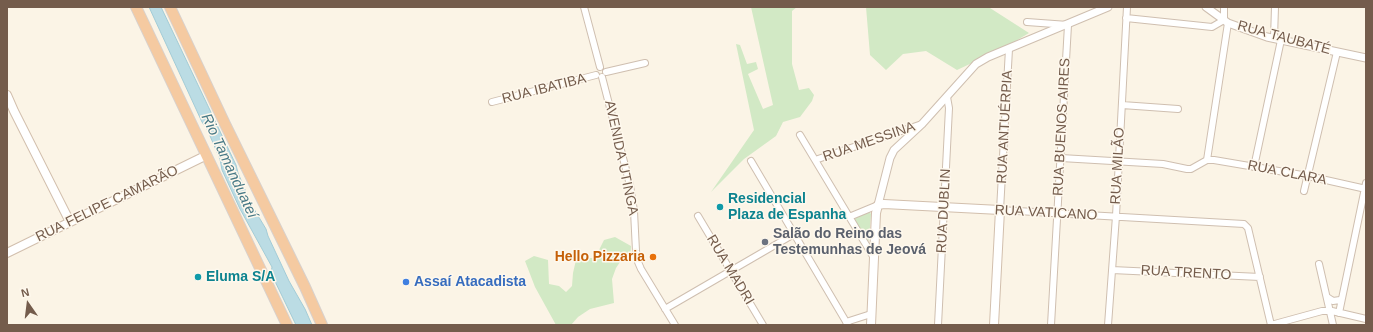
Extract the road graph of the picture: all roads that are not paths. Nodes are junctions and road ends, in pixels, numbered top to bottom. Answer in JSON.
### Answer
{"nodes":[{"id":1,"x":136,"y":7,"type":"edge"},
{"id":2,"x":170,"y":7,"type":"edge"},
{"id":3,"x":584,"y":7,"type":"edge"},
{"id":4,"x":1108,"y":7,"type":"edge"},
{"id":5,"x":1127,"y":7,"type":"edge"},
{"id":6,"x":1206,"y":7,"type":"edge"},
{"id":7,"x":1224,"y":7,"type":"edge"},
{"id":8,"x":1275,"y":7,"type":"edge"},
{"id":9,"x":1126,"y":18,"type":"junction"},
{"id":10,"x":1226,"y":21,"type":"junction"},
{"id":11,"x":1027,"y":22,"type":"dead end"},
{"id":12,"x":1068,"y":25,"type":"junction"},
{"id":13,"x":1277,"y":39,"type":"junction"},
{"id":14,"x":1009,"y":49,"type":"junction"},
{"id":15,"x":1337,"y":52,"type":"junction"},
{"id":16,"x":1366,"y":58,"type":"edge"},
{"id":17,"x":645,"y":63,"type":"dead end"},
{"id":18,"x":600,"y":67,"type":"junction"},
{"id":19,"x":596,"y":75,"type":"junction"},
{"id":20,"x":604,"y":75,"type":"junction"},
{"id":21,"x":7,"y":95,"type":"edge"},
{"id":22,"x":947,"y":98,"type":"junction"},
{"id":23,"x":492,"y":102,"type":"dead end"},
{"id":24,"x":1122,"y":105,"type":"junction"},
{"id":25,"x":1178,"y":109,"type":"dead end"},
{"id":26,"x":922,"y":124,"type":"junction"},
{"id":27,"x":800,"y":135,"type":"dead end"},
{"id":28,"x":207,"y":155,"type":"junction"},
{"id":29,"x":1060,"y":158,"type":"junction"},
{"id":30,"x":815,"y":160,"type":"junction"},
{"id":31,"x":1207,"y":160,"type":"junction"},
{"id":32,"x":750,"y":161,"type":"dead end"},
{"id":33,"x":1118,"y":161,"type":"junction"},
{"id":34,"x":1254,"y":167,"type":"junction"},
{"id":35,"x":1308,"y":176,"type":"junction"},
{"id":36,"x":1366,"y":187,"type":"edge"},
{"id":37,"x":1304,"y":191,"type":"dead end"},
{"id":38,"x":878,"y":205,"type":"junction"},
{"id":39,"x":944,"y":208,"type":"junction"},
{"id":40,"x":1000,"y":210,"type":"junction"},
{"id":41,"x":1058,"y":214,"type":"junction"},
{"id":42,"x":698,"y":216,"type":"dead end"},
{"id":43,"x":849,"y":216,"type":"junction"},
{"id":44,"x":1116,"y":216,"type":"junction"},
{"id":45,"x":70,"y":222,"type":"junction"},
{"id":46,"x":794,"y":234,"type":"junction"},
{"id":47,"x":7,"y":253,"type":"edge"},
{"id":48,"x":874,"y":258,"type":"junction"},
{"id":49,"x":1319,"y":264,"type":"dead end"},
{"id":50,"x":730,"y":270,"type":"junction"},
{"id":51,"x":1112,"y":270,"type":"junction"},
{"id":52,"x":1260,"y":277,"type":"junction"},
{"id":53,"x":1327,"y":297,"type":"junction"},
{"id":54,"x":1342,"y":298,"type":"junction"},
{"id":55,"x":665,"y":308,"type":"junction"},
{"id":56,"x":1330,"y":311,"type":"junction"},
{"id":57,"x":1339,"y":313,"type":"junction"},
{"id":58,"x":871,"y":314,"type":"junction"},
{"id":59,"x":1366,"y":319,"type":"edge"},
{"id":60,"x":847,"y":323,"type":"edge"},
{"id":61,"x":288,"y":325,"type":"edge"},
{"id":62,"x":322,"y":325,"type":"edge"},
{"id":63,"x":675,"y":325,"type":"edge"},
{"id":64,"x":763,"y":325,"type":"edge"},
{"id":65,"x":871,"y":325,"type":"edge"},
{"id":66,"x":938,"y":325,"type":"edge"},
{"id":67,"x":994,"y":325,"type":"edge"},
{"id":68,"x":1051,"y":325,"type":"edge"},
{"id":69,"x":1108,"y":325,"type":"edge"},
{"id":70,"x":1271,"y":325,"type":"edge"},
{"id":71,"x":1333,"y":325,"type":"edge"}],
"edges":[{"from":1,"to":28,"type":"highway"},
{"from":2,"to":62,"type":"highway"},
{"from":3,"to":18,"type":"street"},
{"from":4,"to":12,"type":"street"},
{"from":5,"to":9,"type":"street","name":"RUA MILÃO"},
{"from":6,"to":10,"type":"street","name":"RUA TAUBATÉ"},
{"from":7,"to":10,"type":"street"},
{"from":8,"to":13,"type":"street"},
{"from":9,"to":10,"type":"street"},
{"from":9,"to":24,"type":"street","name":"RUA MILÃO"},
{"from":10,"to":13,"type":"street","name":"RUA TAUBATÉ"},
{"from":10,"to":31,"type":"street"},
{"from":11,"to":12,"type":"street"},
{"from":12,"to":14,"type":"street"},
{"from":12,"to":29,"type":"street","name":"RUA BUENOS AIRES"},
{"from":13,"to":15,"type":"street","name":"RUA TAUBATÉ"},
{"from":13,"to":34,"type":"street"},
{"from":14,"to":22,"type":"street"},
{"from":14,"to":40,"type":"street","name":"RUA ANTUÉRPIA"},
{"from":15,"to":16,"type":"street","name":"RUA TAUBATÉ"},
{"from":15,"to":35,"type":"street"},
{"from":17,"to":20,"type":"street","name":"RUA IBATIBA"},
{"from":18,"to":19,"type":"street"},
{"from":18,"to":20,"type":"street"},
{"from":19,"to":20,"type":"street"},
{"from":19,"to":23,"type":"street","name":"RUA IBATIBA"},
{"from":20,"to":55,"type":"street","name":"AVENIDA UTINGA"},
{"from":21,"to":45,"type":"main road"},
{"from":22,"to":26,"type":"street"},
{"from":22,"to":39,"type":"street","name":"RUA DUBLIN"},
{"from":24,"to":25,"type":"street"},
{"from":24,"to":33,"type":"street","name":"RUA MILÃO"},
{"from":26,"to":30,"type":"street","name":"RUA MESSINA"},
{"from":26,"to":38,"type":"street"},
{"from":27,"to":30,"type":"street"},
{"from":28,"to":45,"type":"main road","name":"RUA FELIPE CAMARÃO"},
{"from":28,"to":61,"type":"highway"},
{"from":29,"to":33,"type":"street"},
{"from":29,"to":41,"type":"street","name":"RUA BUENOS AIRES"},
{"from":30,"to":43,"type":"street"},
{"from":31,"to":33,"type":"street"},
{"from":31,"to":34,"type":"street","name":"RUA CLARA"},
{"from":32,"to":46,"type":"street"},
{"from":33,"to":44,"type":"street","name":"RUA MILÃO"},
{"from":34,"to":35,"type":"street","name":"RUA CLARA"},
{"from":35,"to":36,"type":"street","name":"RUA CLARA"},
{"from":35,"to":37,"type":"street"},
{"from":36,"to":54,"type":"street"},
{"from":38,"to":39,"type":"main road","name":"RUA VATICANO"},
{"from":38,"to":43,"type":"street","name":"RUA VATICANO"},
{"from":38,"to":48,"type":"main road"},
{"from":39,"to":40,"type":"main road","name":"RUA VATICANO"},
{"from":39,"to":66,"type":"street","name":"RUA DUBLIN"},
{"from":40,"to":41,"type":"street","name":"RUA VATICANO"},
{"from":40,"to":67,"type":"main road","name":"RUA ANTUÉRPIA"},
{"from":41,"to":44,"type":"street","name":"RUA VATICANO"},
{"from":41,"to":68,"type":"street","name":"RUA BUENOS AIRES"},
{"from":42,"to":50,"type":"street","name":"RUA MADRI"},
{"from":43,"to":48,"type":"street"},
{"from":44,"to":51,"type":"street","name":"RUA MILÃO"},
{"from":44,"to":52,"type":"street","name":"RUA VATICANO"},
{"from":45,"to":47,"type":"main road","name":"RUA FELIPE CAMARÃO"},
{"from":46,"to":50,"type":"street"},
{"from":46,"to":60,"type":"street"},
{"from":48,"to":58,"type":"main road"},
{"from":49,"to":53,"type":"street"},
{"from":50,"to":55,"type":"street"},
{"from":50,"to":64,"type":"street","name":"RUA MADRI"},
{"from":51,"to":52,"type":"street","name":"RUA TRENTO"},
{"from":51,"to":69,"type":"street","name":"RUA MILÃO"},
{"from":52,"to":70,"type":"street"},
{"from":53,"to":54,"type":"street"},
{"from":53,"to":56,"type":"street"},
{"from":54,"to":57,"type":"street"},
{"from":55,"to":63,"type":"street","name":"AVENIDA UTINGA"},
{"from":56,"to":57,"type":"street"},
{"from":56,"to":70,"type":"street"},
{"from":56,"to":71,"type":"street"},
{"from":57,"to":59,"type":"street"},
{"from":58,"to":60,"type":"street"},
{"from":58,"to":65,"type":"main road"}]}
